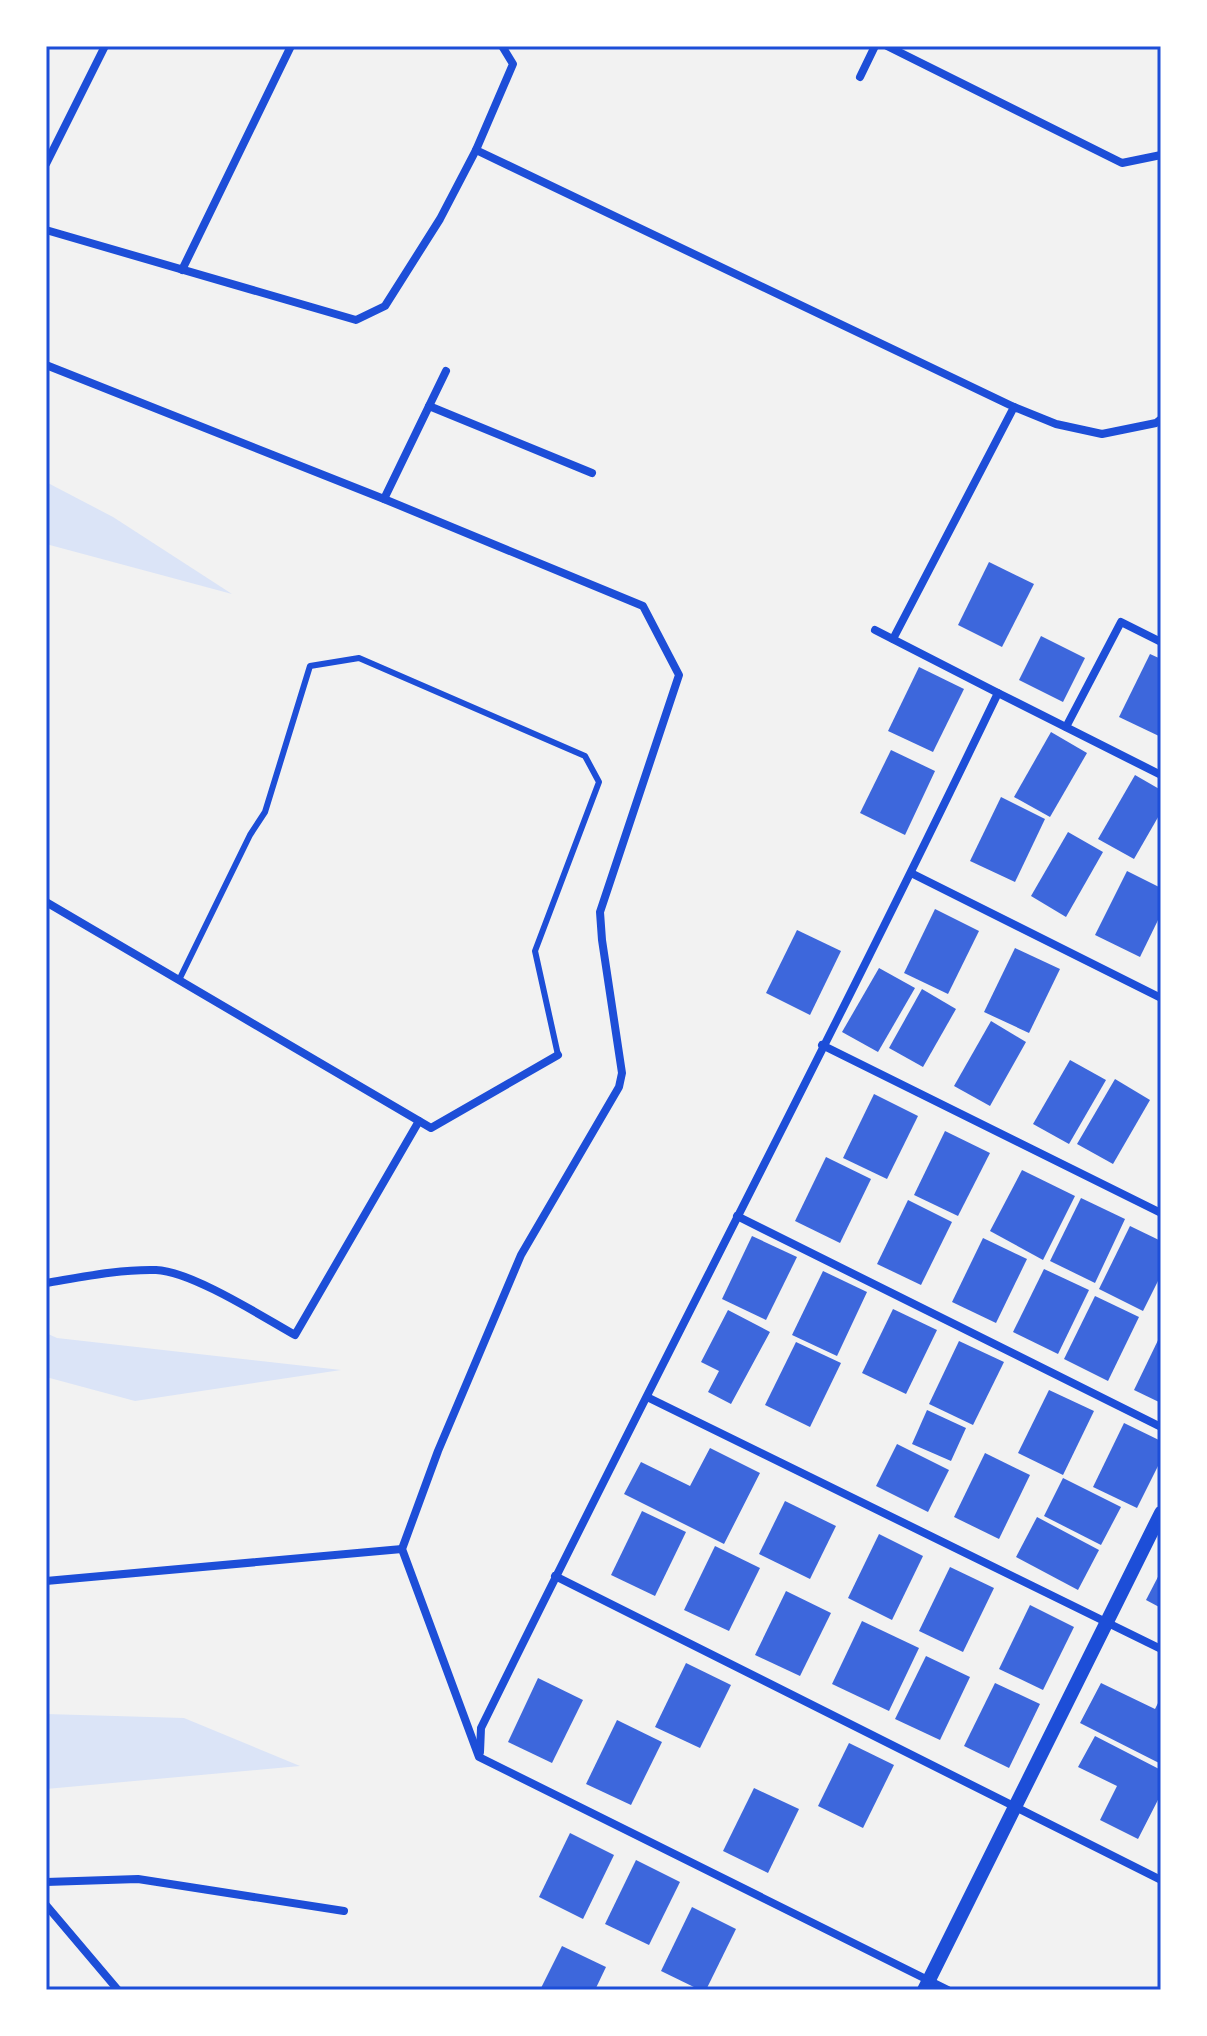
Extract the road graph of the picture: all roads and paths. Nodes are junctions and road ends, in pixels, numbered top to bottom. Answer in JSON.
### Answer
{"nodes":[{"id":1,"x":105,"y":46,"type":"edge"},
{"id":2,"x":291,"y":46,"type":"edge"},
{"id":3,"x":502,"y":46,"type":"edge"},
{"id":4,"x":875,"y":46,"type":"edge"},
{"id":5,"x":887,"y":46,"type":"edge"},
{"id":6,"x":860,"y":77,"type":"dead end"},
{"id":7,"x":476,"y":150,"type":"junction"},
{"id":8,"x":1161,"y":155,"type":"edge"},
{"id":9,"x":46,"y":164,"type":"edge"},
{"id":10,"x":46,"y":230,"type":"edge"},
{"id":11,"x":182,"y":270,"type":"junction"},
{"id":12,"x":46,"y":365,"type":"edge"},
{"id":13,"x":446,"y":371,"type":"dead end"},
{"id":14,"x":429,"y":406,"type":"junction"},
{"id":15,"x":1014,"y":407,"type":"junction"},
{"id":16,"x":1161,"y":419,"type":"edge"},
{"id":17,"x":592,"y":473,"type":"dead end"},
{"id":18,"x":384,"y":499,"type":"junction"},
{"id":19,"x":875,"y":630,"type":"dead end"},
{"id":20,"x":893,"y":639,"type":"junction"},
{"id":21,"x":1161,"y":642,"type":"edge"},
{"id":22,"x":998,"y":693,"type":"junction"},
{"id":23,"x":1066,"y":727,"type":"junction"},
{"id":24,"x":1161,"y":775,"type":"edge"},
{"id":25,"x":911,"y":873,"type":"junction"},
{"id":26,"x":46,"y":902,"type":"edge"},
{"id":27,"x":180,"y":978,"type":"junction"},
{"id":28,"x":1161,"y":998,"type":"edge"},
{"id":29,"x":822,"y":1045,"type":"junction"},
{"id":30,"x":558,"y":1055,"type":"joint"},
{"id":31,"x":419,"y":1121,"type":"junction"},
{"id":32,"x":1161,"y":1213,"type":"edge"},
{"id":33,"x":737,"y":1216,"type":"junction"},
{"id":34,"x":46,"y":1283,"type":"edge"},
{"id":35,"x":647,"y":1397,"type":"junction"},
{"id":36,"x":1161,"y":1427,"type":"edge"},
{"id":37,"x":1161,"y":1513,"type":"edge"},
{"id":38,"x":402,"y":1549,"type":"junction"},
{"id":39,"x":555,"y":1576,"type":"junction"},
{"id":40,"x":46,"y":1581,"type":"edge"},
{"id":41,"x":1108,"y":1621,"type":"junction"},
{"id":42,"x":1161,"y":1649,"type":"edge"},
{"id":43,"x":479,"y":1757,"type":"junction"},
{"id":44,"x":1015,"y":1808,"type":"junction"},
{"id":45,"x":1161,"y":1880,"type":"edge"},
{"id":46,"x":46,"y":1882,"type":"edge"},
{"id":47,"x":46,"y":1905,"type":"edge"},
{"id":48,"x":344,"y":1911,"type":"dead end"},
{"id":49,"x":927,"y":1985,"type":"edge"},
{"id":50,"x":118,"y":1990,"type":"edge"},
{"id":51,"x":948,"y":1990,"type":"edge"}],
"edges":[{"from":1,"to":9,"type":"street"},
{"from":2,"to":11,"type":"street"},
{"from":3,"to":7,"type":"street"},
{"from":4,"to":6,"type":"street"},
{"from":5,"to":8,"type":"street"},
{"from":7,"to":11,"type":"street"},
{"from":7,"to":15,"type":"street"},
{"from":10,"to":11,"type":"street"},
{"from":12,"to":18,"type":"street"},
{"from":13,"to":14,"type":"street"},
{"from":14,"to":17,"type":"street"},
{"from":14,"to":18,"type":"street"},
{"from":15,"to":16,"type":"street"},
{"from":15,"to":20,"type":"street"},
{"from":18,"to":38,"type":"street"},
{"from":19,"to":20,"type":"street"},
{"from":20,"to":22,"type":"street"},
{"from":21,"to":23,"type":"street"},
{"from":22,"to":23,"type":"street"},
{"from":22,"to":25,"type":"street"},
{"from":23,"to":24,"type":"street"},
{"from":25,"to":28,"type":"street"},
{"from":25,"to":29,"type":"street"},
{"from":26,"to":27,"type":"street"},
{"from":27,"to":30,"type":"lane"},
{"from":27,"to":31,"type":"street"},
{"from":29,"to":32,"type":"street"},
{"from":29,"to":33,"type":"street"},
{"from":30,"to":31,"type":"street"},
{"from":31,"to":34,"type":"street"},
{"from":33,"to":35,"type":"street"},
{"from":33,"to":36,"type":"street"},
{"from":35,"to":39,"type":"street"},
{"from":35,"to":41,"type":"street"},
{"from":37,"to":41,"type":"street"},
{"from":38,"to":40,"type":"street"},
{"from":38,"to":43,"type":"street"},
{"from":39,"to":43,"type":"street"},
{"from":39,"to":44,"type":"street"},
{"from":41,"to":42,"type":"street"},
{"from":41,"to":44,"type":"street"},
{"from":43,"to":49,"type":"street"},
{"from":44,"to":45,"type":"street"},
{"from":44,"to":49,"type":"street"},
{"from":46,"to":48,"type":"street"},
{"from":47,"to":50,"type":"street"},
{"from":49,"to":51,"type":"street"}]}
